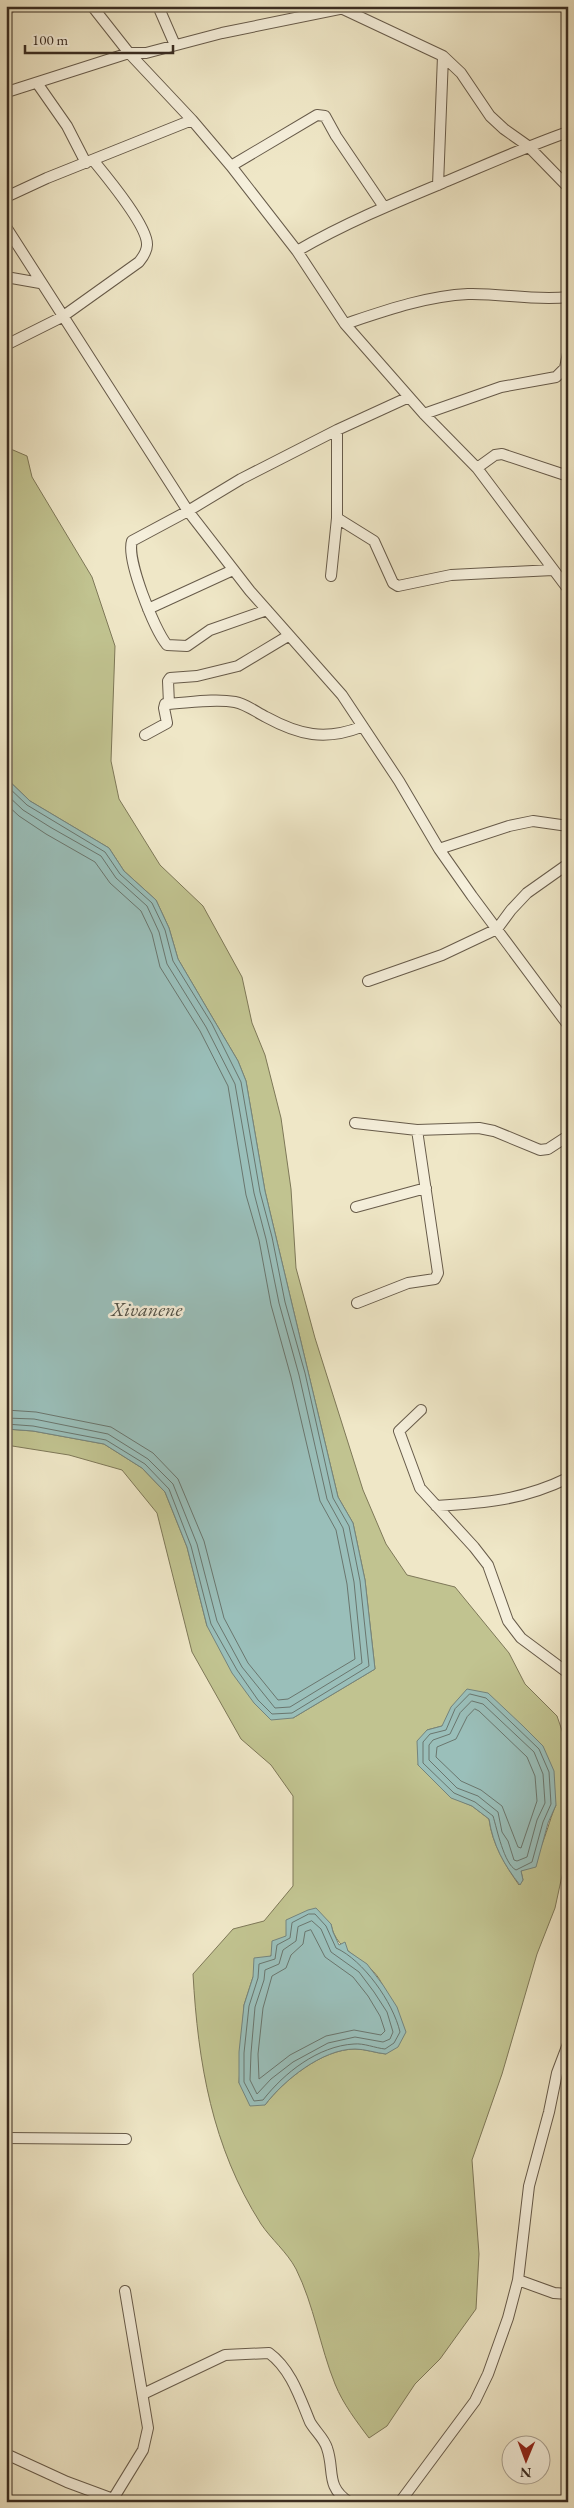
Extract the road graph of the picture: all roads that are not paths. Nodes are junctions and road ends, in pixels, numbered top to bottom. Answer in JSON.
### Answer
{"nodes":[{"id":1,"x":12,"y":6,"type":"edge"},
{"id":2,"x":92,"y":6,"type":"edge"},
{"id":3,"x":158,"y":6,"type":"edge"},
{"id":4,"x":354,"y":6,"type":"edge"},
{"id":5,"x":343,"y":9,"type":"junction"},
{"id":6,"x":6,"y":11,"type":"edge"},
{"id":7,"x":176,"y":45,"type":"junction"},
{"id":8,"x":129,"y":53,"type":"junction"},
{"id":9,"x":442,"y":56,"type":"junction"},
{"id":10,"x":38,"y":83,"type":"junction"},
{"id":11,"x":7,"y":92,"type":"edge"},
{"id":12,"x":192,"y":120,"type":"junction"},
{"id":13,"x":568,"y":132,"type":"edge"},
{"id":14,"x":528,"y":146,"type":"junction"},
{"id":15,"x":90,"y":162,"type":"junction"},
{"id":16,"x":231,"y":166,"type":"junction"},
{"id":17,"x":438,"y":185,"type":"junction"},
{"id":18,"x":568,"y":187,"type":"edge"},
{"id":19,"x":6,"y":197,"type":"edge"},
{"id":20,"x":384,"y":207,"type":"junction"},
{"id":21,"x":6,"y":227,"type":"edge"},
{"id":22,"x":297,"y":251,"type":"junction"},
{"id":23,"x":6,"y":277,"type":"edge"},
{"id":24,"x":40,"y":283,"type":"junction"},
{"id":25,"x":568,"y":297,"type":"edge"},
{"id":26,"x":62,"y":317,"type":"junction"},
{"id":27,"x":345,"y":324,"type":"junction"},
{"id":28,"x":6,"y":345,"type":"edge"},
{"id":29,"x":568,"y":353,"type":"edge"},
{"id":30,"x":409,"y":397,"type":"junction"},
{"id":31,"x":424,"y":414,"type":"junction"},
{"id":32,"x":337,"y":430,"type":"junction"},
{"id":33,"x":477,"y":468,"type":"junction"},
{"id":34,"x":568,"y":476,"type":"edge"},
{"id":35,"x":188,"y":511,"type":"junction"},
{"id":36,"x":336,"y":518,"type":"junction"},
{"id":37,"x":233,"y":570,"type":"junction"},
{"id":38,"x":553,"y":570,"type":"junction"},
{"id":39,"x":331,"y":576,"type":"dead end"},
{"id":40,"x":568,"y":588,"type":"edge"},
{"id":41,"x":148,"y":609,"type":"junction"},
{"id":42,"x":266,"y":610,"type":"junction"},
{"id":43,"x":288,"y":636,"type":"junction"},
{"id":44,"x":169,"y":704,"type":"junction"},
{"id":45,"x":361,"y":727,"type":"junction"},
{"id":46,"x":145,"y":735,"type":"dead end"},
{"id":47,"x":568,"y":826,"type":"edge"},
{"id":48,"x":439,"y":848,"type":"junction"},
{"id":49,"x":568,"y":864,"type":"edge"},
{"id":50,"x":497,"y":929,"type":"junction"},
{"id":51,"x":368,"y":981,"type":"dead end"},
{"id":52,"x":568,"y":1025,"type":"edge"},
{"id":53,"x":355,"y":1123,"type":"dead end"},
{"id":54,"x":417,"y":1130,"type":"junction"},
{"id":55,"x":568,"y":1136,"type":"edge"},
{"id":56,"x":426,"y":1188,"type":"junction"},
{"id":57,"x":356,"y":1207,"type":"dead end"},
{"id":58,"x":357,"y":1303,"type":"dead end"},
{"id":59,"x":421,"y":1410,"type":"dead end"},
{"id":60,"x":568,"y":1478,"type":"edge"},
{"id":61,"x":436,"y":1506,"type":"junction"},
{"id":62,"x":568,"y":1673,"type":"edge"},
{"id":63,"x":568,"y":2044,"type":"edge"},
{"id":64,"x":6,"y":2138,"type":"edge"},
{"id":65,"x":126,"y":2139,"type":"dead end"},
{"id":66,"x":518,"y":2280,"type":"junction"},
{"id":67,"x":125,"y":2291,"type":"dead end"},
{"id":68,"x":568,"y":2294,"type":"edge"},
{"id":69,"x":143,"y":2394,"type":"junction"},
{"id":70,"x":6,"y":2454,"type":"edge"},
{"id":71,"x":117,"y":2500,"type":"edge"},
{"id":72,"x":404,"y":2500,"type":"edge"},
{"id":73,"x":349,"y":2502,"type":"edge"}],
"edges":[{"from":1,"to":6,"type":"street"},
{"from":2,"to":8,"type":"street"},
{"from":3,"to":7,"type":"street"},
{"from":4,"to":5,"type":"street"},
{"from":5,"to":7,"type":"street"},
{"from":5,"to":9,"type":"street"},
{"from":7,"to":8,"type":"street"},
{"from":8,"to":10,"type":"street"},
{"from":8,"to":12,"type":"street"},
{"from":9,"to":14,"type":"street"},
{"from":9,"to":17,"type":"street"},
{"from":10,"to":11,"type":"street"},
{"from":10,"to":15,"type":"street"},
{"from":12,"to":15,"type":"street"},
{"from":12,"to":16,"type":"street"},
{"from":13,"to":14,"type":"street"},
{"from":14,"to":17,"type":"street"},
{"from":14,"to":18,"type":"street"},
{"from":15,"to":19,"type":"street"},
{"from":15,"to":26,"type":"street"},
{"from":16,"to":20,"type":"street"},
{"from":16,"to":22,"type":"street"},
{"from":17,"to":20,"type":"street"},
{"from":20,"to":22,"type":"street"},
{"from":21,"to":24,"type":"street"},
{"from":22,"to":27,"type":"street"},
{"from":23,"to":24,"type":"street"},
{"from":24,"to":26,"type":"street"},
{"from":25,"to":27,"type":"street"},
{"from":26,"to":28,"type":"street"},
{"from":26,"to":35,"type":"street"},
{"from":27,"to":30,"type":"street"},
{"from":29,"to":31,"type":"street"},
{"from":30,"to":31,"type":"street"},
{"from":30,"to":32,"type":"street"},
{"from":31,"to":33,"type":"street"},
{"from":32,"to":35,"type":"street"},
{"from":32,"to":36,"type":"street"},
{"from":33,"to":34,"type":"street"},
{"from":33,"to":38,"type":"street"},
{"from":35,"to":37,"type":"street"},
{"from":35,"to":41,"type":"street"},
{"from":36,"to":38,"type":"street"},
{"from":36,"to":39,"type":"street"},
{"from":37,"to":41,"type":"street"},
{"from":37,"to":42,"type":"street"},
{"from":38,"to":40,"type":"street"},
{"from":41,"to":42,"type":"street"},
{"from":42,"to":43,"type":"street"},
{"from":43,"to":44,"type":"street"},
{"from":43,"to":45,"type":"street"},
{"from":44,"to":45,"type":"street"},
{"from":44,"to":46,"type":"street"},
{"from":45,"to":48,"type":"street"},
{"from":47,"to":48,"type":"street"},
{"from":48,"to":50,"type":"street"},
{"from":49,"to":50,"type":"street"},
{"from":50,"to":51,"type":"street"},
{"from":50,"to":52,"type":"street"},
{"from":53,"to":54,"type":"street"},
{"from":54,"to":55,"type":"street"},
{"from":54,"to":56,"type":"street"},
{"from":56,"to":57,"type":"street"},
{"from":56,"to":58,"type":"street"},
{"from":59,"to":61,"type":"street"},
{"from":60,"to":61,"type":"street"},
{"from":61,"to":62,"type":"street"},
{"from":63,"to":66,"type":"street"},
{"from":64,"to":65,"type":"street"},
{"from":66,"to":68,"type":"street"},
{"from":66,"to":72,"type":"street"},
{"from":67,"to":69,"type":"street"},
{"from":69,"to":71,"type":"street"},
{"from":69,"to":73,"type":"street"},
{"from":70,"to":71,"type":"street"}]}
